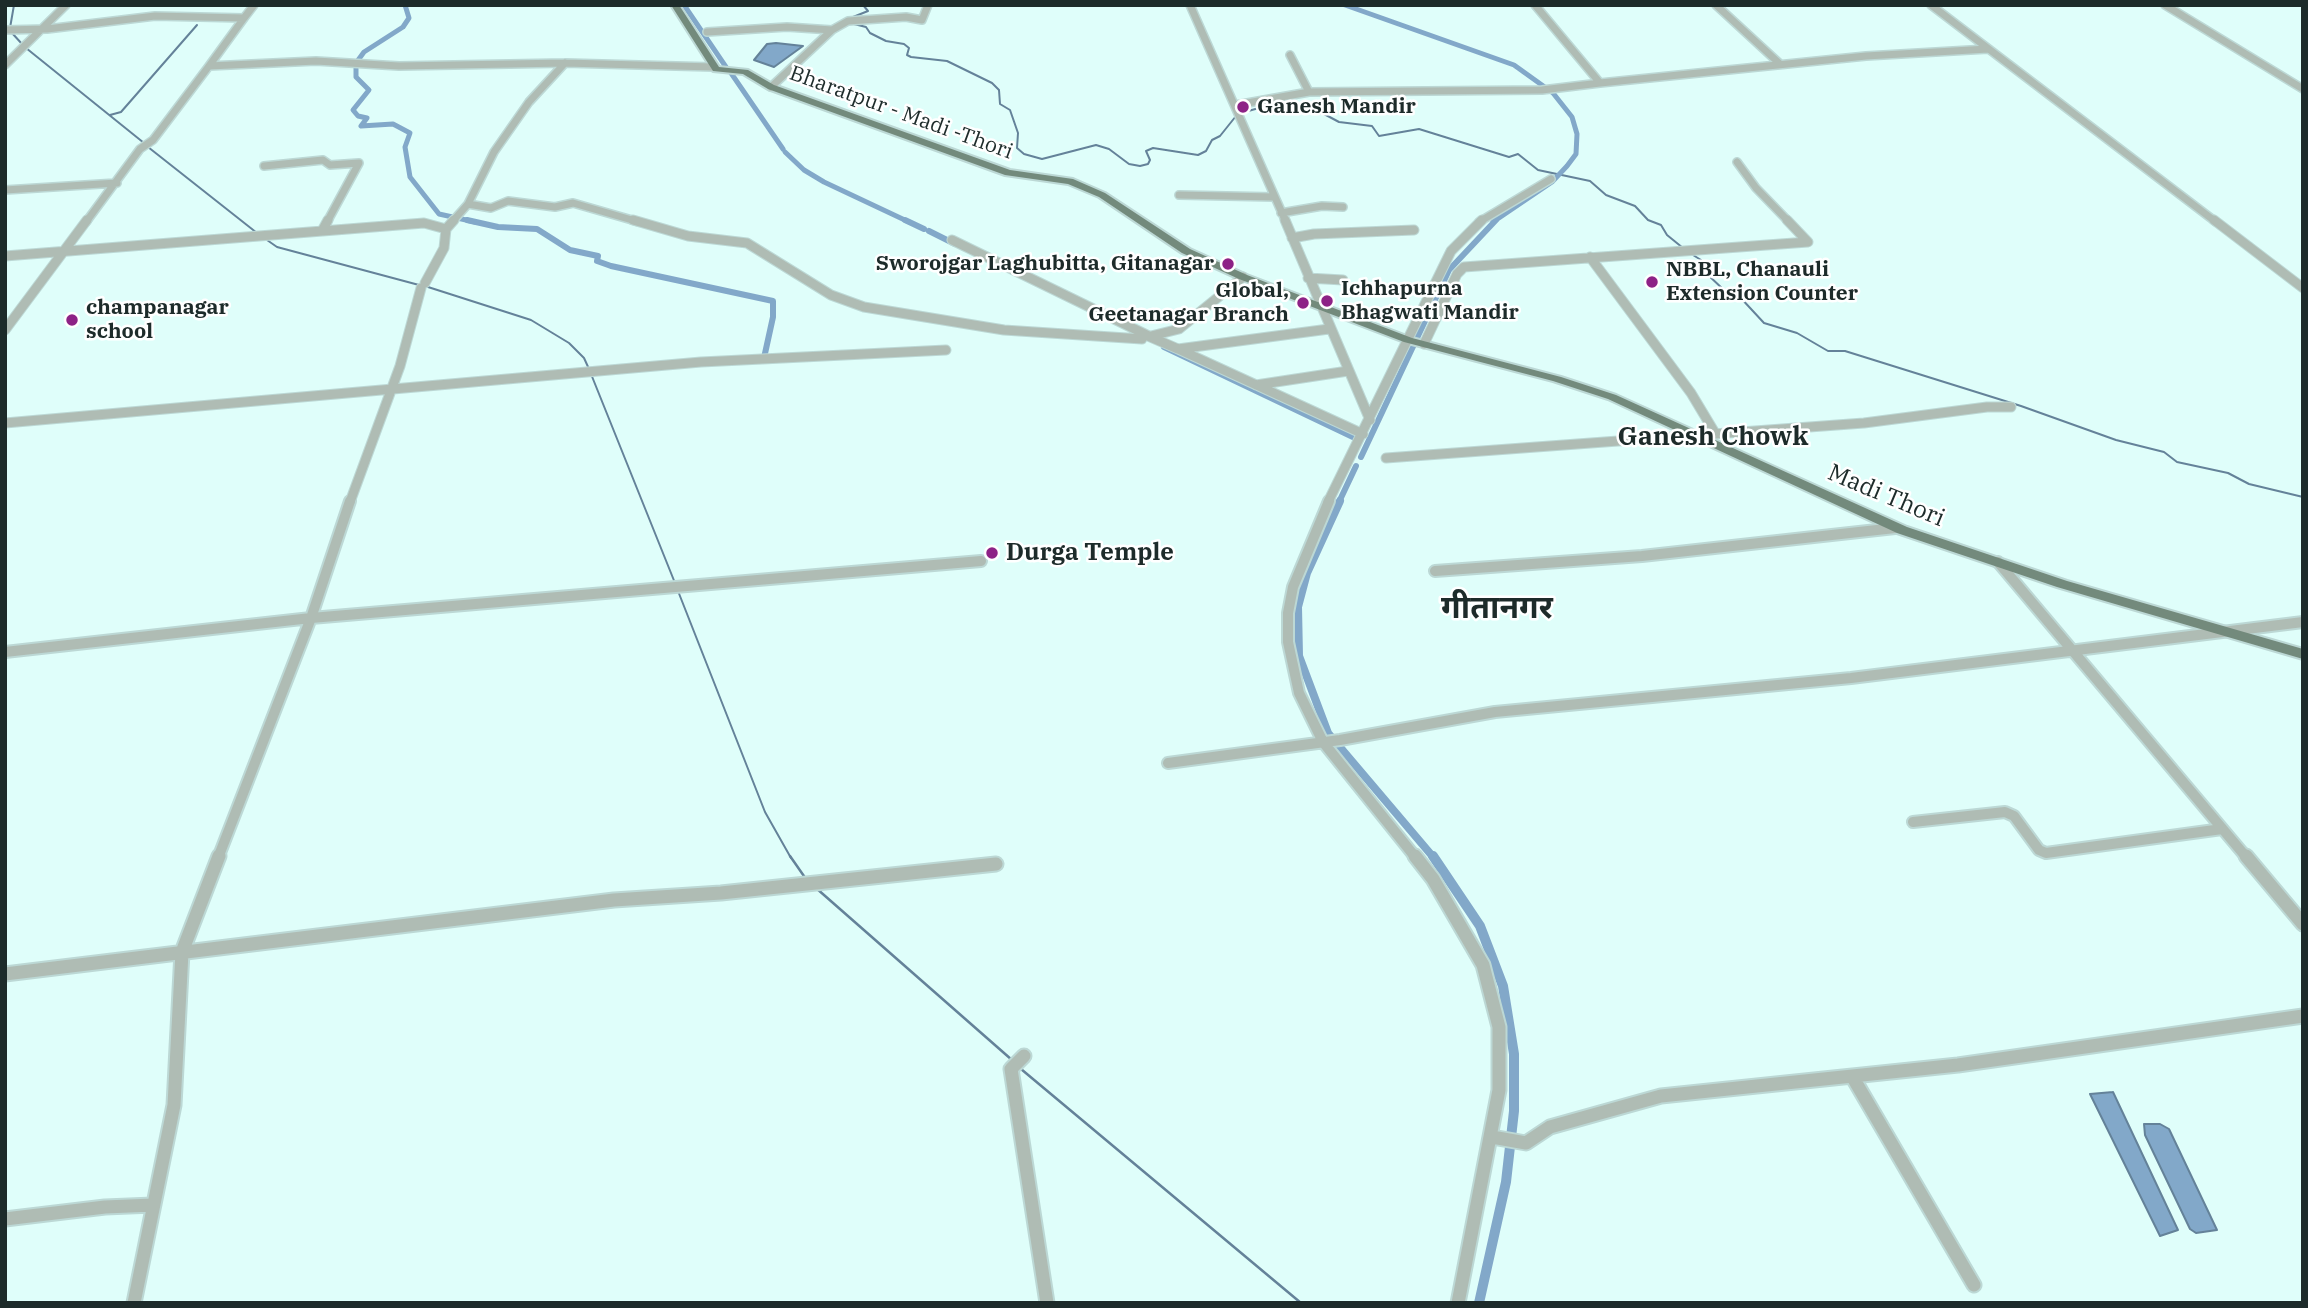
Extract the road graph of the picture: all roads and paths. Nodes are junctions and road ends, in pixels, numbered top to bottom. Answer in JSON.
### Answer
{"nodes":[{"id":1,"x":66,"y":5,"type":"edge"},
{"id":2,"x":254,"y":5,"type":"edge"},
{"id":3,"x":675,"y":5,"type":"edge"},
{"id":4,"x":928,"y":5,"type":"edge"},
{"id":5,"x":1190,"y":5,"type":"edge"},
{"id":6,"x":1535,"y":5,"type":"edge"},
{"id":7,"x":1716,"y":5,"type":"edge"},
{"id":8,"x":1931,"y":5,"type":"edge"},
{"id":9,"x":2165,"y":5,"type":"edge"},
{"id":10,"x":244,"y":18,"type":"junction"},
{"id":11,"x":42,"y":29,"type":"junction"},
{"id":12,"x":5,"y":30,"type":"edge"},
{"id":13,"x":832,"y":30,"type":"junction"},
{"id":14,"x":707,"y":32,"type":"dead end"},
{"id":15,"x":1988,"y":49,"type":"junction"},
{"id":16,"x":1290,"y":55,"type":"dead end"},
{"id":17,"x":565,"y":63,"type":"junction"},
{"id":18,"x":1780,"y":64,"type":"junction"},
{"id":19,"x":5,"y":65,"type":"edge"},
{"id":20,"x":209,"y":66,"type":"junction"},
{"id":21,"x":713,"y":67,"type":"junction"},
{"id":22,"x":1600,"y":83,"type":"junction"},
{"id":23,"x":771,"y":87,"type":"junction"},
{"id":24,"x":2303,"y":89,"type":"edge"},
{"id":25,"x":1309,"y":92,"type":"junction"},
{"id":26,"x":1239,"y":112,"type":"junction"},
{"id":27,"x":1737,"y":162,"type":"dead end"},
{"id":28,"x":264,"y":166,"type":"dead end"},
{"id":29,"x":1551,"y":179,"type":"dead end"},
{"id":30,"x":117,"y":183,"type":"junction"},
{"id":31,"x":5,"y":190,"type":"edge"},
{"id":32,"x":1179,"y":195,"type":"dead end"},
{"id":33,"x":1274,"y":197,"type":"junction"},
{"id":34,"x":468,"y":204,"type":"junction"},
{"id":35,"x":1343,"y":207,"type":"dead end"},
{"id":36,"x":1281,"y":213,"type":"junction"},
{"id":37,"x":446,"y":229,"type":"junction"},
{"id":38,"x":1414,"y":230,"type":"dead end"},
{"id":39,"x":322,"y":231,"type":"junction"},
{"id":40,"x":1292,"y":238,"type":"junction"},
{"id":41,"x":952,"y":240,"type":"dead end"},
{"id":42,"x":62,"y":252,"type":"junction"},
{"id":43,"x":5,"y":256,"type":"edge"},
{"id":44,"x":1590,"y":257,"type":"junction"},
{"id":45,"x":1243,"y":277,"type":"junction"},
{"id":46,"x":1308,"y":278,"type":"junction"},
{"id":47,"x":1343,"y":280,"type":"dead end"},
{"id":48,"x":2303,"y":288,"type":"edge"},
{"id":49,"x":1318,"y":305,"type":"junction"},
{"id":50,"x":1329,"y":329,"type":"junction"},
{"id":51,"x":5,"y":330,"type":"edge"},
{"id":52,"x":1142,"y":338,"type":"dead end"},
{"id":53,"x":1153,"y":338,"type":"junction"},
{"id":54,"x":1415,"y":342,"type":"junction"},
{"id":55,"x":1178,"y":349,"type":"junction"},
{"id":56,"x":947,"y":350,"type":"dead end"},
{"id":57,"x":1348,"y":370,"type":"junction"},
{"id":58,"x":1256,"y":386,"type":"junction"},
{"id":59,"x":391,"y":389,"type":"junction"},
{"id":60,"x":2011,"y":407,"type":"dead end"},
{"id":61,"x":1370,"y":420,"type":"junction"},
{"id":62,"x":5,"y":423,"type":"edge"},
{"id":63,"x":1715,"y":433,"type":"junction"},
{"id":64,"x":1363,"y":434,"type":"junction"},
{"id":65,"x":1696,"y":435,"type":"junction"},
{"id":66,"x":1386,"y":458,"type":"dead end"},
{"id":67,"x":1895,"y":528,"type":"junction"},
{"id":68,"x":981,"y":561,"type":"dead end"},
{"id":69,"x":1998,"y":562,"type":"junction"},
{"id":70,"x":1435,"y":571,"type":"dead end"},
{"id":71,"x":311,"y":618,"type":"junction"},
{"id":72,"x":2303,"y":622,"type":"edge"},
{"id":73,"x":2233,"y":633,"type":"junction"},
{"id":74,"x":5,"y":652,"type":"edge"},
{"id":75,"x":2073,"y":653,"type":"junction"},
{"id":76,"x":2303,"y":654,"type":"edge"},
{"id":77,"x":1324,"y":742,"type":"junction"},
{"id":78,"x":1168,"y":763,"type":"dead end"},
{"id":79,"x":1913,"y":822,"type":"dead end"},
{"id":80,"x":2222,"y":829,"type":"junction"},
{"id":81,"x":996,"y":863,"type":"dead end"},
{"id":82,"x":2303,"y":924,"type":"edge"},
{"id":83,"x":182,"y":952,"type":"junction"},
{"id":84,"x":5,"y":974,"type":"edge"},
{"id":85,"x":2303,"y":1016,"type":"edge"},
{"id":86,"x":1024,"y":1056,"type":"dead end"},
{"id":87,"x":1852,"y":1076,"type":"junction"},
{"id":88,"x":1498,"y":1138,"type":"junction"},
{"id":89,"x":153,"y":1205,"type":"junction"},
{"id":90,"x":5,"y":1219,"type":"edge"},
{"id":91,"x":1974,"y":1285,"type":"dead end"},
{"id":92,"x":134,"y":1303,"type":"edge"},
{"id":93,"x":1047,"y":1303,"type":"edge"},
{"id":94,"x":1458,"y":1303,"type":"edge"}],
"edges":[{"from":1,"to":11,"type":"street"},
{"from":2,"to":10,"type":"street"},
{"from":3,"to":21,"type":"main road"},
{"from":4,"to":13,"type":"street"},
{"from":5,"to":26,"type":"street"},
{"from":6,"to":22,"type":"street"},
{"from":7,"to":18,"type":"street"},
{"from":8,"to":15,"type":"street"},
{"from":9,"to":24,"type":"street"},
{"from":10,"to":11,"type":"street"},
{"from":10,"to":20,"type":"street"},
{"from":11,"to":12,"type":"street"},
{"from":11,"to":19,"type":"street"},
{"from":13,"to":14,"type":"street"},
{"from":13,"to":23,"type":"street"},
{"from":15,"to":18,"type":"street"},
{"from":15,"to":48,"type":"street"},
{"from":16,"to":25,"type":"street"},
{"from":17,"to":20,"type":"street"},
{"from":17,"to":21,"type":"street"},
{"from":17,"to":34,"type":"street"},
{"from":18,"to":22,"type":"street"},
{"from":20,"to":30,"type":"street"},
{"from":21,"to":23,"type":"main road","name":"Bharatpur - Madi -Thori"},
{"from":22,"to":25,"type":"street"},
{"from":23,"to":45,"type":"main road","name":"Bharatpur - Madi -Thori"},
{"from":25,"to":26,"type":"street"},
{"from":26,"to":33,"type":"street"},
{"from":27,"to":44,"type":"street"},
{"from":28,"to":39,"type":"street"},
{"from":29,"to":54,"type":"street"},
{"from":30,"to":31,"type":"street"},
{"from":30,"to":42,"type":"street"},
{"from":32,"to":33,"type":"street"},
{"from":33,"to":36,"type":"street"},
{"from":34,"to":37,"type":"street"},
{"from":34,"to":52,"type":"street"},
{"from":35,"to":36,"type":"street"},
{"from":36,"to":40,"type":"street"},
{"from":37,"to":39,"type":"street"},
{"from":37,"to":59,"type":"street"},
{"from":38,"to":40,"type":"street"},
{"from":39,"to":42,"type":"street"},
{"from":40,"to":46,"type":"street"},
{"from":41,"to":53,"type":"street"},
{"from":42,"to":43,"type":"street"},
{"from":42,"to":51,"type":"street"},
{"from":44,"to":54,"type":"street"},
{"from":44,"to":63,"type":"street"},
{"from":45,"to":49,"type":"main road","name":"Bharatpur - Madi -Thori"},
{"from":45,"to":53,"type":"street"},
{"from":46,"to":47,"type":"street"},
{"from":46,"to":49,"type":"street"},
{"from":49,"to":50,"type":"street"},
{"from":49,"to":54,"type":"main road","name":"Bharatpur - Madi -Thori"},
{"from":50,"to":55,"type":"street"},
{"from":50,"to":57,"type":"street"},
{"from":53,"to":55,"type":"street"},
{"from":54,"to":61,"type":"street"},
{"from":54,"to":65,"type":"main road","name":"Madi Thori"},
{"from":55,"to":58,"type":"street"},
{"from":56,"to":59,"type":"street"},
{"from":57,"to":58,"type":"street"},
{"from":57,"to":61,"type":"street"},
{"from":58,"to":64,"type":"street"},
{"from":59,"to":62,"type":"street"},
{"from":59,"to":71,"type":"street"},
{"from":60,"to":63,"type":"street"},
{"from":61,"to":64,"type":"street"},
{"from":63,"to":65,"type":"street"},
{"from":64,"to":77,"type":"street"},
{"from":65,"to":66,"type":"street"},
{"from":65,"to":67,"type":"main road","name":"Madi Thori"},
{"from":67,"to":69,"type":"main road","name":"Madi Thori"},
{"from":67,"to":70,"type":"street"},
{"from":68,"to":71,"type":"street"},
{"from":69,"to":73,"type":"main road","name":"Madi Thori"},
{"from":69,"to":75,"type":"street"},
{"from":71,"to":74,"type":"street"},
{"from":71,"to":83,"type":"street"},
{"from":72,"to":73,"type":"street"},
{"from":73,"to":75,"type":"street"},
{"from":73,"to":76,"type":"main road","name":"Madi Thori"},
{"from":75,"to":77,"type":"street"},
{"from":75,"to":80,"type":"street"},
{"from":77,"to":78,"type":"street"},
{"from":77,"to":88,"type":"street"},
{"from":79,"to":80,"type":"street"},
{"from":80,"to":82,"type":"street"},
{"from":81,"to":83,"type":"street"},
{"from":83,"to":84,"type":"street"},
{"from":83,"to":89,"type":"street"},
{"from":85,"to":87,"type":"street"},
{"from":86,"to":93,"type":"street"},
{"from":87,"to":88,"type":"street"},
{"from":87,"to":91,"type":"street"},
{"from":88,"to":94,"type":"street"},
{"from":89,"to":90,"type":"street"},
{"from":89,"to":92,"type":"street"}]}
